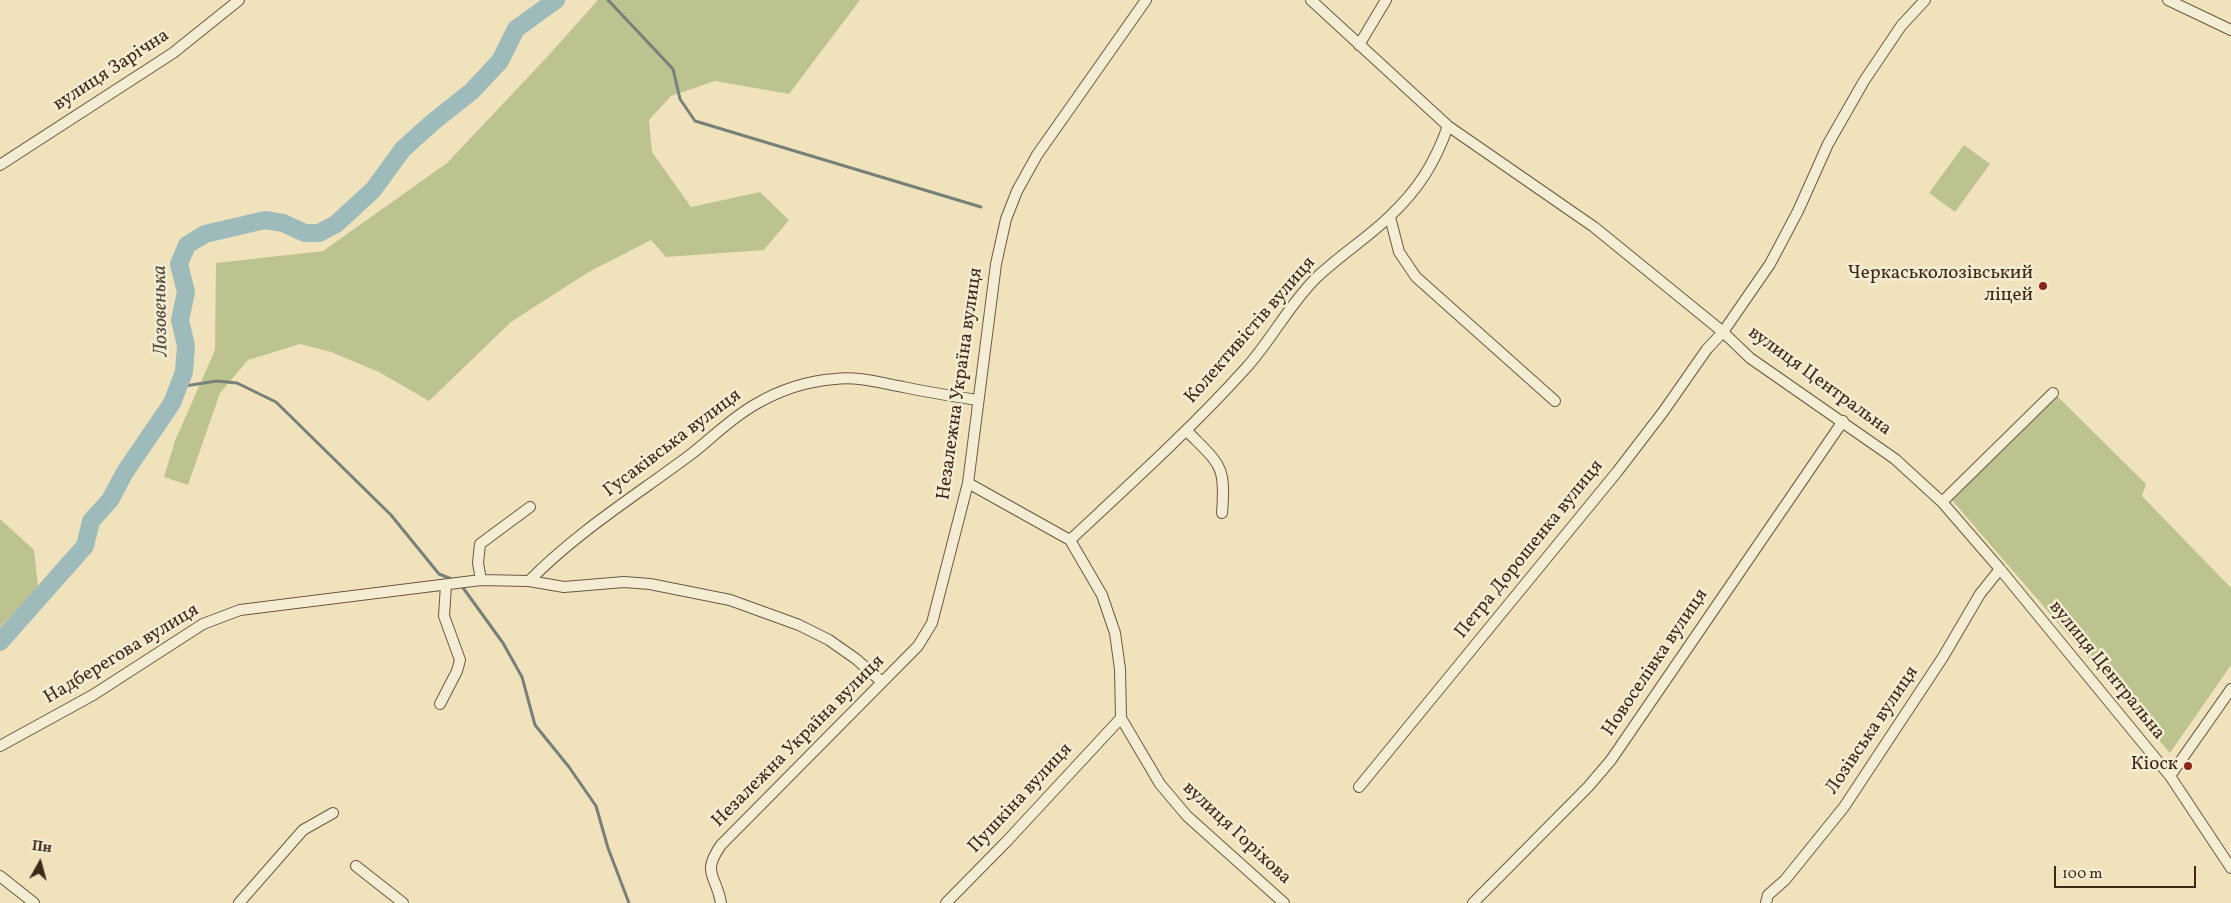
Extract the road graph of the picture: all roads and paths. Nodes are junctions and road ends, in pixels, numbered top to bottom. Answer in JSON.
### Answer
{"nodes":[{"id":1,"x":239,"y":0,"type":"edge"},
{"id":2,"x":1146,"y":0,"type":"edge"},
{"id":3,"x":1311,"y":0,"type":"edge"},
{"id":4,"x":1386,"y":0,"type":"edge"},
{"id":5,"x":1925,"y":0,"type":"edge"},
{"id":6,"x":2168,"y":0,"type":"edge"},
{"id":7,"x":2231,"y":30,"type":"edge"},
{"id":8,"x":1359,"y":44,"type":"junction"},
{"id":9,"x":1448,"y":126,"type":"junction"},
{"id":10,"x":0,"y":165,"type":"edge"},
{"id":11,"x":1390,"y":217,"type":"junction"},
{"id":12,"x":1723,"y":332,"type":"junction"},
{"id":13,"x":2053,"y":393,"type":"dead end"},
{"id":14,"x":977,"y":400,"type":"junction"},
{"id":15,"x":1555,"y":401,"type":"dead end"},
{"id":16,"x":1843,"y":421,"type":"junction"},
{"id":17,"x":1186,"y":431,"type":"junction"},
{"id":18,"x":968,"y":483,"type":"junction"},
{"id":19,"x":1942,"y":502,"type":"junction"},
{"id":20,"x":530,"y":507,"type":"dead end"},
{"id":21,"x":1222,"y":513,"type":"dead end"},
{"id":22,"x":1070,"y":540,"type":"junction"},
{"id":23,"x":2000,"y":569,"type":"junction"},
{"id":24,"x":481,"y":580,"type":"junction"},
{"id":25,"x":529,"y":581,"type":"junction"},
{"id":26,"x":446,"y":585,"type":"junction"},
{"id":27,"x":882,"y":682,"type":"junction"},
{"id":28,"x":2231,"y":689,"type":"edge"},
{"id":29,"x":440,"y":704,"type":"dead end"},
{"id":30,"x":1122,"y":718,"type":"junction"},
{"id":31,"x":0,"y":746,"type":"edge"},
{"id":32,"x":2170,"y":776,"type":"junction"},
{"id":33,"x":1359,"y":787,"type":"dead end"},
{"id":34,"x":333,"y":812,"type":"dead end"},
{"id":35,"x":356,"y":866,"type":"dead end"},
{"id":36,"x":2231,"y":868,"type":"edge"},
{"id":37,"x":0,"y":876,"type":"edge"},
{"id":38,"x":34,"y":903,"type":"edge"},
{"id":39,"x":239,"y":903,"type":"edge"},
{"id":40,"x":403,"y":903,"type":"edge"},
{"id":41,"x":721,"y":903,"type":"edge"},
{"id":42,"x":946,"y":903,"type":"edge"},
{"id":43,"x":1284,"y":903,"type":"edge"},
{"id":44,"x":1473,"y":903,"type":"edge"},
{"id":45,"x":1766,"y":903,"type":"edge"}],
"edges":[{"from":1,"to":10,"type":"street","name":"вулиця Зарічна"},
{"from":2,"to":14,"type":"street","name":"Незалежна Україна вулиця"},
{"from":3,"to":8,"type":"street","name":"вулиця Центральна"},
{"from":4,"to":8,"type":"street"},
{"from":5,"to":12,"type":"street","name":"Петра Дорошенка вулиця"},
{"from":6,"to":7,"type":"street"},
{"from":8,"to":9,"type":"street","name":"вулиця Центральна"},
{"from":9,"to":11,"type":"street","name":"Колективістів вулиця"},
{"from":9,"to":12,"type":"street","name":"вулиця Центральна"},
{"from":11,"to":15,"type":"street"},
{"from":11,"to":17,"type":"street","name":"Колективістів вулиця"},
{"from":12,"to":16,"type":"street","name":"вулиця Центральна"},
{"from":12,"to":33,"type":"street","name":"Петра Дорошенка вулиця"},
{"from":13,"to":19,"type":"street"},
{"from":14,"to":18,"type":"street","name":"Незалежна Україна вулиця"},
{"from":14,"to":25,"type":"street","name":"Гусаківська вулиця"},
{"from":16,"to":19,"type":"street","name":"вулиця Центральна"},
{"from":16,"to":44,"type":"street","name":"Новоселівка вулиця"},
{"from":17,"to":21,"type":"street","name":"Колективістів вулиця"},
{"from":17,"to":22,"type":"street","name":"Колективістів вулиця"},
{"from":18,"to":22,"type":"street","name":"вулиця Горіхова"},
{"from":18,"to":27,"type":"street","name":"Незалежна Україна вулиця"},
{"from":19,"to":23,"type":"street","name":"вулиця Центральна"},
{"from":20,"to":24,"type":"street"},
{"from":22,"to":30,"type":"street","name":"вулиця Горіхова"},
{"from":23,"to":32,"type":"street","name":"вулиця Центральна"},
{"from":23,"to":45,"type":"street","name":"Лозівська вулиця"},
{"from":24,"to":25,"type":"street","name":"Надберегова вулиця"},
{"from":24,"to":26,"type":"street","name":"Надберегова вулиця"},
{"from":25,"to":27,"type":"street","name":"Надберегова вулиця"},
{"from":26,"to":29,"type":"street"},
{"from":26,"to":31,"type":"street","name":"Надберегова вулиця"},
{"from":27,"to":41,"type":"street","name":"Незалежна Україна вулиця"},
{"from":28,"to":32,"type":"street"},
{"from":30,"to":42,"type":"street","name":"Пушкіна вулиця"},
{"from":30,"to":43,"type":"street","name":"вулиця Горіхова"},
{"from":32,"to":36,"type":"street","name":"вулиця Центральна"},
{"from":34,"to":39,"type":"street"},
{"from":35,"to":40,"type":"street"},
{"from":37,"to":38,"type":"street"}]}
